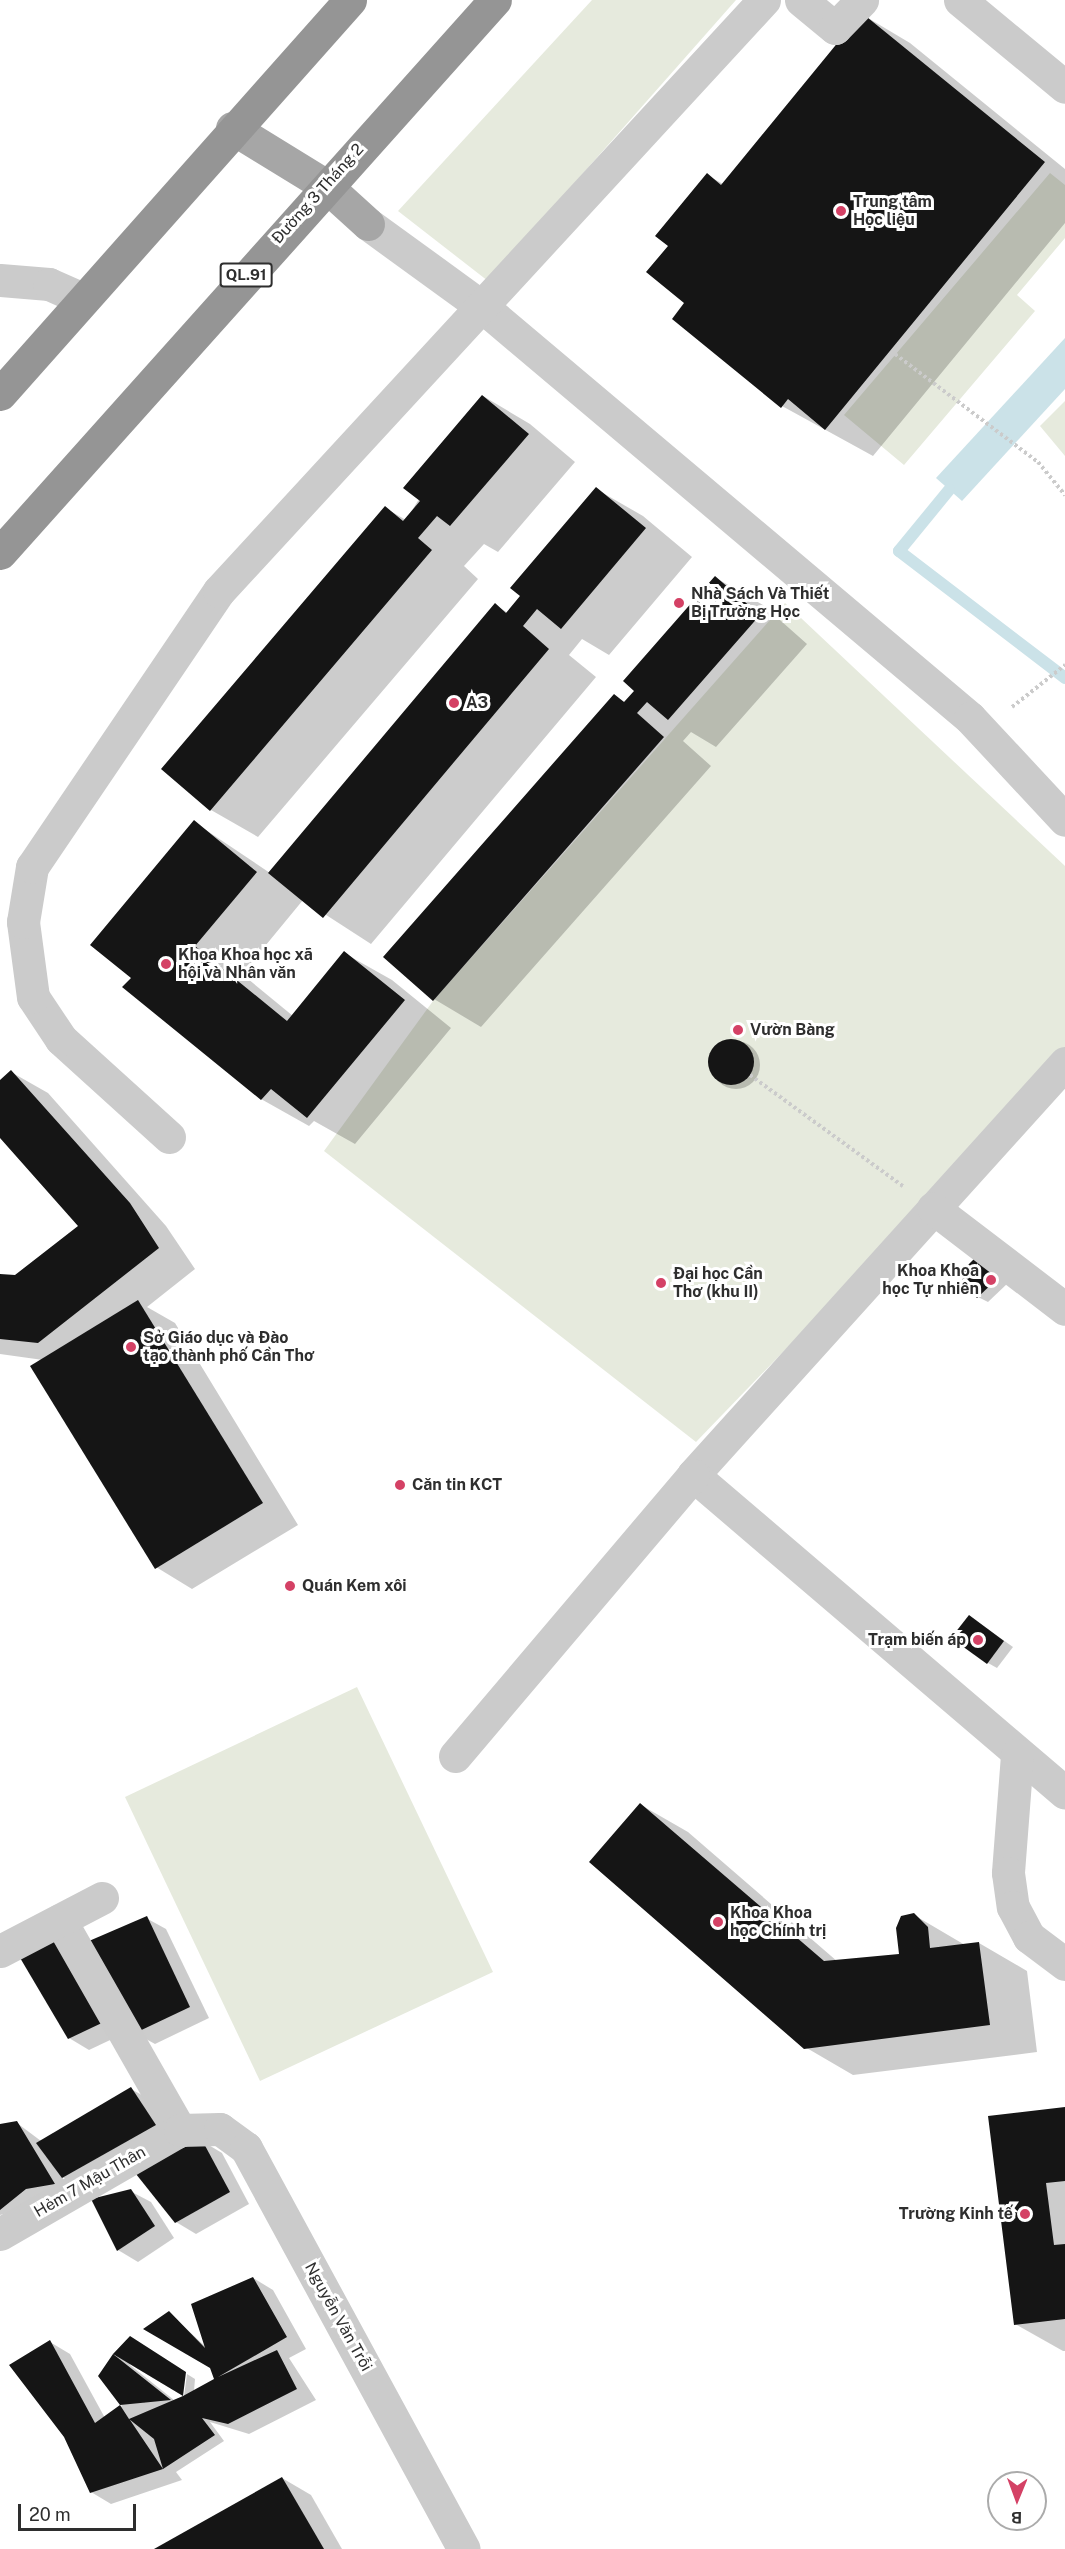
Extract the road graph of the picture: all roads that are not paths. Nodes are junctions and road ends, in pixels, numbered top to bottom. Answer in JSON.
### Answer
{"nodes":[{"id":1,"x":350,"y":0,"type":"edge"},
{"id":2,"x":495,"y":0,"type":"edge"},
{"id":3,"x":764,"y":0,"type":"edge"},
{"id":4,"x":801,"y":0,"type":"edge"},
{"id":5,"x":862,"y":0,"type":"edge"},
{"id":6,"x":960,"y":0,"type":"edge"},
{"id":7,"x":1065,"y":87,"type":"edge"},
{"id":8,"x":232,"y":128,"type":"junction"},
{"id":9,"x":325,"y":185,"type":"junction"},
{"id":10,"x":368,"y":224,"type":"joint"},
{"id":11,"x":0,"y":280,"type":"edge"},
{"id":12,"x":82,"y":299,"type":"junction"},
{"id":13,"x":484,"y":309,"type":"junction"},
{"id":14,"x":0,"y":394,"type":"edge"},
{"id":15,"x":0,"y":553,"type":"edge"},
{"id":16,"x":1065,"y":820,"type":"edge"},
{"id":17,"x":1065,"y":1063,"type":"edge"},
{"id":18,"x":169,"y":1137,"type":"dead end"},
{"id":19,"x":933,"y":1208,"type":"junction"},
{"id":20,"x":1065,"y":1310,"type":"edge"},
{"id":21,"x":693,"y":1475,"type":"junction"},
{"id":22,"x":1017,"y":1755,"type":"junction"},
{"id":23,"x":455,"y":1756,"type":"dead end"},
{"id":24,"x":1065,"y":1793,"type":"edge"},
{"id":25,"x":102,"y":1898,"type":"dead end"},
{"id":26,"x":60,"y":1920,"type":"junction"},
{"id":27,"x":0,"y":1951,"type":"edge"},
{"id":28,"x":1065,"y":1964,"type":"edge"},
{"id":29,"x":180,"y":2130,"type":"junction"},
{"id":30,"x":0,"y":2234,"type":"edge"},
{"id":31,"x":453,"y":2545,"type":"edge"}],
"edges":[{"from":1,"to":8,"type":"highway"},
{"from":2,"to":9,"type":"highway","name":"Đường 3 Tháng 2","number":"QL.91"},
{"from":3,"to":13,"type":"street"},
{"from":4,"to":5,"type":"street"},
{"from":6,"to":7,"type":"street"},
{"from":8,"to":9,"type":"main road"},
{"from":8,"to":12,"type":"highway"},
{"from":9,"to":10,"type":"main road"},
{"from":9,"to":15,"type":"highway","name":"Đường 3 Tháng 2","number":"QL.91"},
{"from":10,"to":13,"type":"street"},
{"from":11,"to":12,"type":"street"},
{"from":12,"to":14,"type":"highway"},
{"from":13,"to":16,"type":"street"},
{"from":13,"to":18,"type":"street"},
{"from":17,"to":19,"type":"street"},
{"from":19,"to":20,"type":"street"},
{"from":19,"to":21,"type":"street"},
{"from":21,"to":22,"type":"street"},
{"from":21,"to":23,"type":"street"},
{"from":22,"to":24,"type":"street"},
{"from":22,"to":28,"type":"street"},
{"from":25,"to":26,"type":"street"},
{"from":26,"to":27,"type":"street"},
{"from":26,"to":29,"type":"street"},
{"from":29,"to":30,"type":"street","name":"Hẻm 7 Mậu Thân"},
{"from":29,"to":31,"type":"street","name":"Nguyễn Văn Trỗi"}]}
